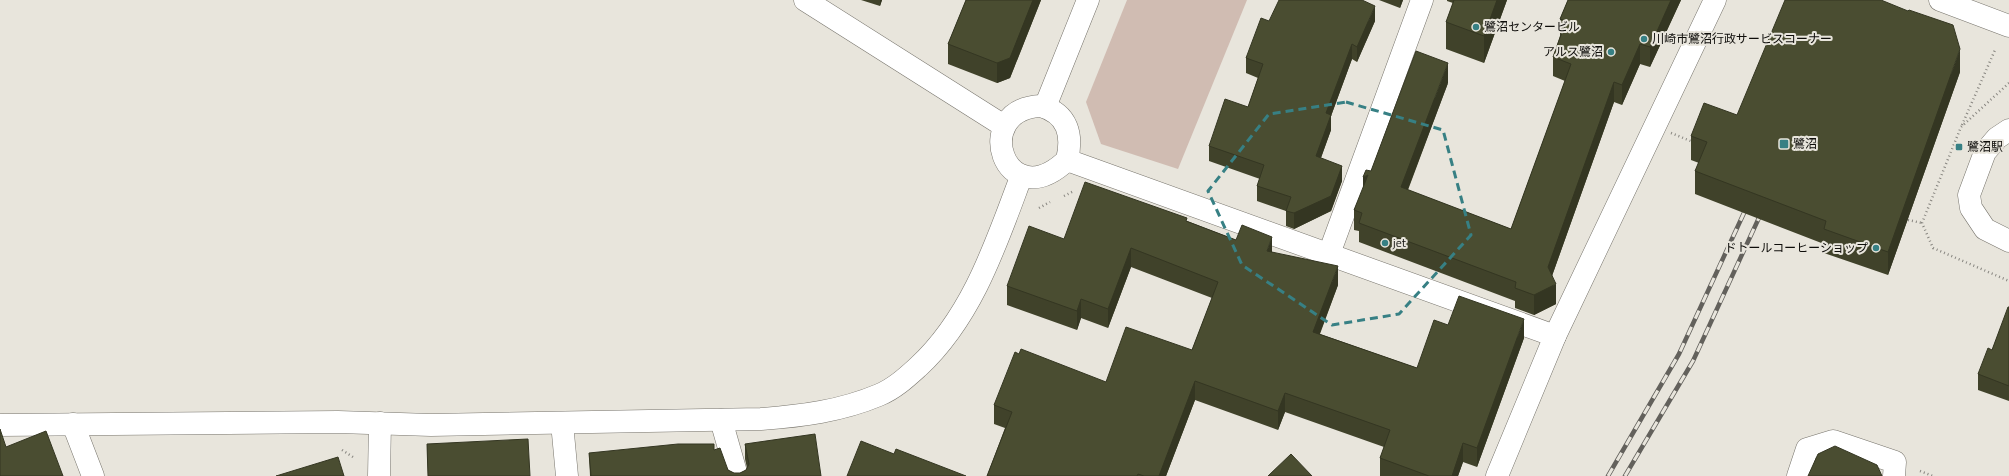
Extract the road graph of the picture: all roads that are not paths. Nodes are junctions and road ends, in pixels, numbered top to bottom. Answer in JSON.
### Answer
{"nodes":[{"id":1,"x":806,"y":0,"type":"edge"},
{"id":2,"x":1088,"y":0,"type":"edge"},
{"id":3,"x":1422,"y":0,"type":"edge"},
{"id":4,"x":1715,"y":0,"type":"edge"},
{"id":5,"x":1940,"y":0,"type":"edge"},
{"id":6,"x":2009,"y":26,"type":"edge"},
{"id":7,"x":1045,"y":108,"type":"junction"},
{"id":8,"x":1004,"y":126,"type":"junction"},
{"id":9,"x":2009,"y":130,"type":"edge"},
{"id":10,"x":1068,"y":160,"type":"junction"},
{"id":11,"x":1022,"y":176,"type":"junction"},
{"id":12,"x":2009,"y":241,"type":"edge"},
{"id":13,"x":1329,"y":254,"type":"junction"},
{"id":14,"x":1555,"y":336,"type":"junction"},
{"id":15,"x":721,"y":420,"type":"junction"},
{"id":16,"x":380,"y":423,"type":"junction"},
{"id":17,"x":562,"y":423,"type":"junction"},
{"id":18,"x":73,"y":424,"type":"junction"},
{"id":19,"x":0,"y":425,"type":"edge"},
{"id":20,"x":92,"y":476,"type":"edge"},
{"id":21,"x":379,"y":476,"type":"edge"},
{"id":22,"x":566,"y":476,"type":"edge"},
{"id":23,"x":737,"y":476,"type":"edge"},
{"id":24,"x":1497,"y":476,"type":"edge"},
{"id":25,"x":1798,"y":476,"type":"edge"},
{"id":26,"x":1894,"y":476,"type":"edge"}],
"edges":[{"from":1,"to":8,"type":"street"},
{"from":2,"to":7,"type":"street"},
{"from":3,"to":13,"type":"street"},
{"from":4,"to":14,"type":"street"},
{"from":5,"to":6,"type":"street"},
{"from":7,"to":8,"type":"street"},
{"from":7,"to":10,"type":"street"},
{"from":8,"to":11,"type":"street"},
{"from":9,"to":12,"type":"street"},
{"from":10,"to":11,"type":"street"},
{"from":10,"to":13,"type":"street"},
{"from":11,"to":15,"type":"street"},
{"from":13,"to":14,"type":"street"},
{"from":14,"to":24,"type":"street"},
{"from":15,"to":17,"type":"street"},
{"from":15,"to":23,"type":"street"},
{"from":16,"to":17,"type":"street"},
{"from":16,"to":18,"type":"street"},
{"from":16,"to":21,"type":"street"},
{"from":17,"to":22,"type":"street"},
{"from":18,"to":19,"type":"street"},
{"from":18,"to":20,"type":"street"},
{"from":25,"to":26,"type":"street"}]}
